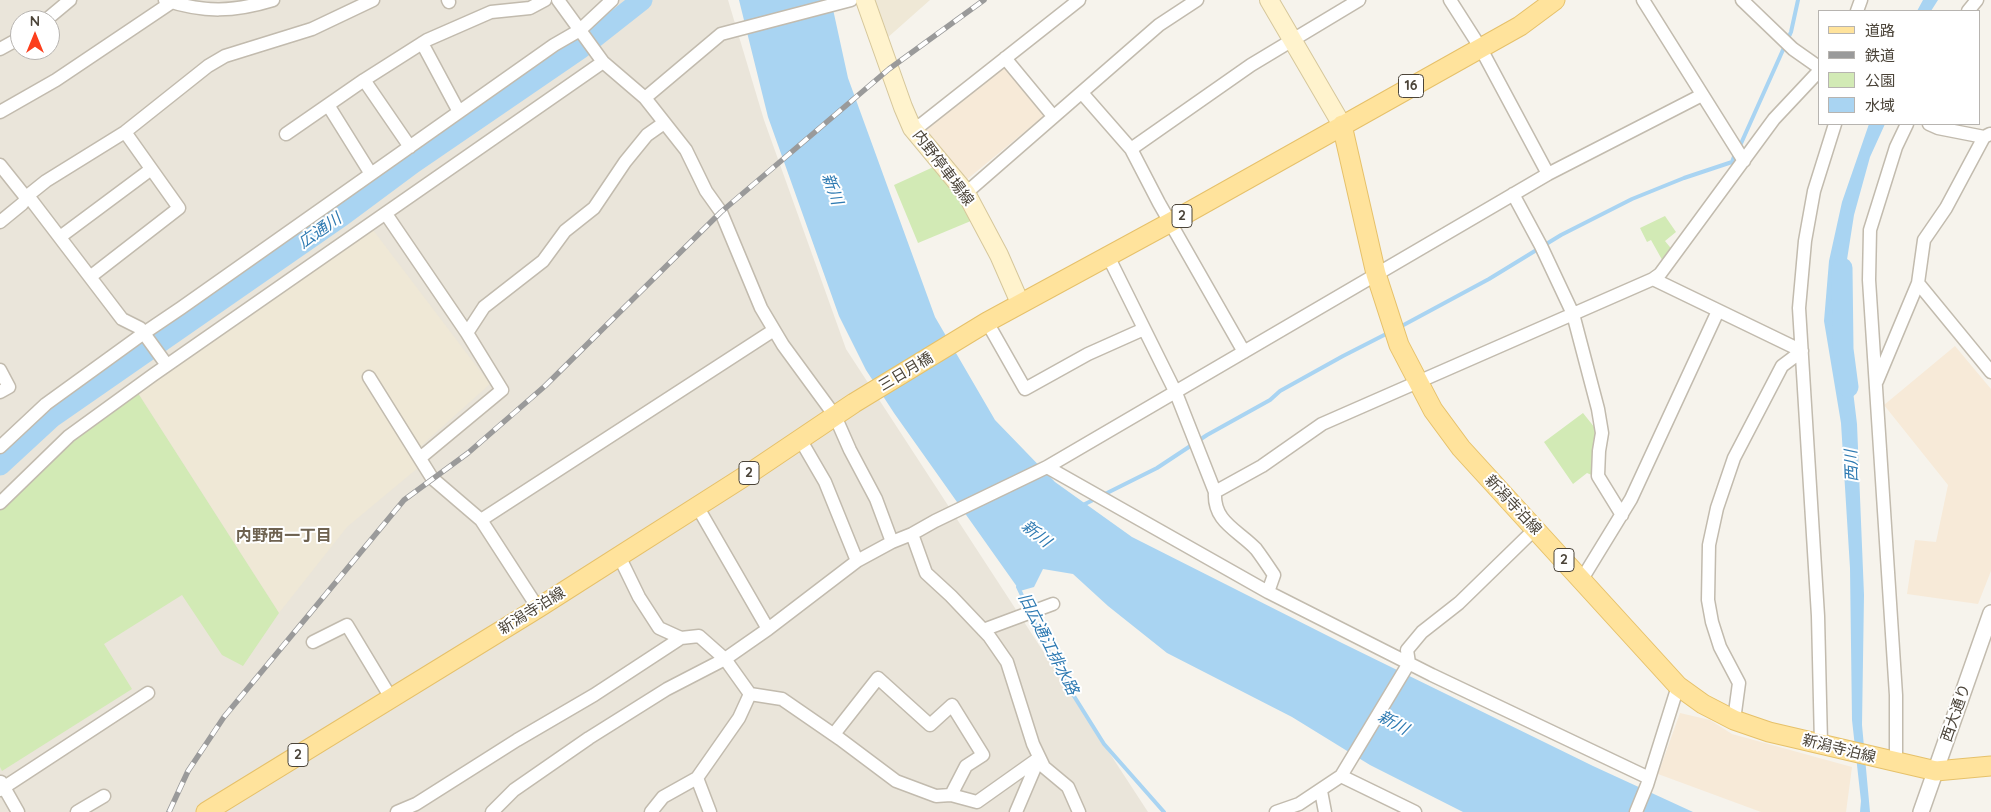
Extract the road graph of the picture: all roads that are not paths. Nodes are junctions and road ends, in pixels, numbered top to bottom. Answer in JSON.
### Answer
{"nodes":[{"id":1,"x":70,"y":0,"type":"edge"},
{"id":2,"x":272,"y":0,"type":"edge"},
{"id":3,"x":373,"y":0,"type":"edge"},
{"id":4,"x":545,"y":0,"type":"edge"},
{"id":5,"x":558,"y":0,"type":"edge"},
{"id":6,"x":612,"y":0,"type":"edge"},
{"id":7,"x":851,"y":0,"type":"edge"},
{"id":8,"x":865,"y":0,"type":"edge"},
{"id":9,"x":1079,"y":0,"type":"edge"},
{"id":10,"x":1196,"y":0,"type":"edge"},
{"id":11,"x":1269,"y":0,"type":"edge"},
{"id":12,"x":1359,"y":0,"type":"edge"},
{"id":13,"x":1450,"y":0,"type":"edge"},
{"id":14,"x":1555,"y":0,"type":"edge"},
{"id":15,"x":1643,"y":0,"type":"edge"},
{"id":16,"x":1742,"y":0,"type":"edge"},
{"id":17,"x":1977,"y":0,"type":"edge"},
{"id":18,"x":169,"y":1,"type":"edge"},
{"id":19,"x":58,"y":10,"type":"edge"},
{"id":20,"x":1969,"y":10,"type":"edge"},
{"id":21,"x":581,"y":32,"type":"junction"},
{"id":22,"x":1291,"y":39,"type":"junction"},
{"id":23,"x":422,"y":43,"type":"junction"},
{"id":24,"x":1480,"y":47,"type":"junction"},
{"id":25,"x":1005,"y":58,"type":"junction"},
{"id":26,"x":601,"y":60,"type":"junction"},
{"id":27,"x":1818,"y":68,"type":"edge"},
{"id":28,"x":1818,"y":71,"type":"edge"},
{"id":29,"x":364,"y":80,"type":"junction"},
{"id":30,"x":1082,"y":93,"type":"junction"},
{"id":31,"x":1702,"y":95,"type":"junction"},
{"id":32,"x":644,"y":98,"type":"junction"},
{"id":33,"x":328,"y":104,"type":"junction"},
{"id":34,"x":0,"y":112,"type":"edge"},
{"id":35,"x":459,"y":112,"type":"junction"},
{"id":36,"x":1053,"y":116,"type":"junction"},
{"id":37,"x":664,"y":123,"type":"junction"},
{"id":38,"x":1342,"y":125,"type":"junction"},
{"id":39,"x":1835,"y":125,"type":"edge"},
{"id":40,"x":1907,"y":125,"type":"edge"},
{"id":41,"x":1931,"y":125,"type":"edge"},
{"id":42,"x":912,"y":128,"type":"junction"},
{"id":43,"x":125,"y":132,"type":"junction"},
{"id":44,"x":286,"y":134,"type":"dead end"},
{"id":45,"x":1987,"y":135,"type":"edge"},
{"id":46,"x":410,"y":147,"type":"junction"},
{"id":47,"x":1991,"y":148,"type":"edge"},
{"id":48,"x":1131,"y":149,"type":"junction"},
{"id":49,"x":1744,"y":161,"type":"junction"},
{"id":50,"x":0,"y":165,"type":"edge"},
{"id":51,"x":150,"y":170,"type":"junction"},
{"id":52,"x":371,"y":174,"type":"junction"},
{"id":53,"x":1548,"y":174,"type":"junction"},
{"id":54,"x":966,"y":193,"type":"junction"},
{"id":55,"x":1513,"y":194,"type":"junction"},
{"id":56,"x":27,"y":198,"type":"junction"},
{"id":57,"x":386,"y":214,"type":"junction"},
{"id":58,"x":0,"y":222,"type":"edge"},
{"id":59,"x":1171,"y":222,"type":"junction"},
{"id":60,"x":60,"y":237,"type":"junction"},
{"id":61,"x":1108,"y":256,"type":"junction"},
{"id":62,"x":1376,"y":274,"type":"junction"},
{"id":63,"x":90,"y":277,"type":"junction"},
{"id":64,"x":1653,"y":279,"type":"junction"},
{"id":65,"x":1918,"y":282,"type":"junction"},
{"id":66,"x":1020,"y":303,"type":"junction"},
{"id":67,"x":1718,"y":311,"type":"junction"},
{"id":68,"x":1573,"y":314,"type":"junction"},
{"id":69,"x":987,"y":322,"type":"junction"},
{"id":70,"x":1144,"y":329,"type":"junction"},
{"id":71,"x":774,"y":330,"type":"junction"},
{"id":72,"x":466,"y":333,"type":"junction"},
{"id":73,"x":145,"y":334,"type":"junction"},
{"id":74,"x":1802,"y":351,"type":"junction"},
{"id":75,"x":1244,"y":352,"type":"junction"},
{"id":76,"x":164,"y":361,"type":"dead end"},
{"id":77,"x":0,"y":370,"type":"edge"},
{"id":78,"x":1991,"y":372,"type":"edge"},
{"id":79,"x":370,"y":377,"type":"dead end"},
{"id":80,"x":1417,"y":383,"type":"junction"},
{"id":81,"x":1876,"y":384,"type":"junction"},
{"id":82,"x":0,"y":392,"type":"edge"},
{"id":83,"x":1176,"y":393,"type":"junction"},
{"id":84,"x":854,"y":403,"type":"joint"},
{"id":85,"x":835,"y":416,"type":"junction"},
{"id":86,"x":800,"y":439,"type":"junction"},
{"id":87,"x":0,"y":447,"type":"edge"},
{"id":88,"x":420,"y":458,"type":"junction"},
{"id":89,"x":1047,"y":467,"type":"junction"},
{"id":90,"x":1215,"y":492,"type":"junction"},
{"id":91,"x":0,"y":502,"type":"edge"},
{"id":92,"x":697,"y":506,"type":"junction"},
{"id":93,"x":1622,"y":515,"type":"junction"},
{"id":94,"x":481,"y":520,"type":"junction"},
{"id":95,"x":1535,"y":529,"type":"junction"},
{"id":96,"x":912,"y":534,"type":"junction"},
{"id":97,"x":892,"y":542,"type":"junction"},
{"id":98,"x":619,"y":556,"type":"junction"},
{"id":99,"x":856,"y":561,"type":"junction"},
{"id":100,"x":1582,"y":579,"type":"junction"},
{"id":101,"x":1268,"y":592,"type":"junction"},
{"id":102,"x":1052,"y":604,"type":"dead end"},
{"id":103,"x":538,"y":608,"type":"junction"},
{"id":104,"x":1991,"y":614,"type":"edge"},
{"id":105,"x":768,"y":629,"type":"junction"},
{"id":106,"x":983,"y":630,"type":"junction"},
{"id":107,"x":681,"y":638,"type":"junction"},
{"id":108,"x":313,"y":642,"type":"dead end"},
{"id":109,"x":725,"y":659,"type":"junction"},
{"id":110,"x":1409,"y":663,"type":"junction"},
{"id":111,"x":1678,"y":686,"type":"junction"},
{"id":112,"x":148,"y":693,"type":"dead end"},
{"id":113,"x":750,"y":694,"type":"junction"},
{"id":114,"x":391,"y":698,"type":"junction"},
{"id":115,"x":1734,"y":720,"type":"junction"},
{"id":116,"x":834,"y":734,"type":"junction"},
{"id":117,"x":1821,"y":744,"type":"junction"},
{"id":118,"x":1039,"y":758,"type":"junction"},
{"id":119,"x":1896,"y":763,"type":"junction"},
{"id":120,"x":1991,"y":766,"type":"edge"},
{"id":121,"x":1936,"y":771,"type":"junction"},
{"id":122,"x":1341,"y":776,"type":"junction"},
{"id":123,"x":697,"y":778,"type":"junction"},
{"id":124,"x":1648,"y":781,"type":"junction"},
{"id":125,"x":1,"y":786,"type":"edge"},
{"id":126,"x":1321,"y":791,"type":"junction"},
{"id":127,"x":951,"y":795,"type":"junction"},
{"id":128,"x":104,"y":796,"type":"dead end"},
{"id":129,"x":18,"y":812,"type":"edge"},
{"id":130,"x":76,"y":812,"type":"edge"},
{"id":131,"x":206,"y":812,"type":"edge"},
{"id":132,"x":397,"y":812,"type":"edge"},
{"id":133,"x":492,"y":812,"type":"edge"},
{"id":134,"x":651,"y":812,"type":"edge"},
{"id":135,"x":710,"y":812,"type":"edge"},
{"id":136,"x":1016,"y":812,"type":"edge"},
{"id":137,"x":1080,"y":812,"type":"edge"},
{"id":138,"x":1276,"y":812,"type":"edge"},
{"id":139,"x":1325,"y":812,"type":"edge"},
{"id":140,"x":1415,"y":812,"type":"edge"},
{"id":141,"x":1636,"y":812,"type":"edge"},
{"id":142,"x":1922,"y":812,"type":"edge"}],
"edges":[{"from":1,"to":19,"type":"street"},
{"from":2,"to":18,"type":"street"},
{"from":3,"to":43,"type":"street"},
{"from":4,"to":23,"type":"street"},
{"from":5,"to":21,"type":"street"},
{"from":6,"to":21,"type":"street"},
{"from":7,"to":32,"type":"street"},
{"from":8,"to":42,"type":"main road","name":"内野停車場線"},
{"from":9,"to":25,"type":"street"},
{"from":10,"to":30,"type":"street"},
{"from":11,"to":22,"type":"main road"},
{"from":12,"to":22,"type":"street"},
{"from":13,"to":24,"type":"street"},
{"from":14,"to":24,"type":"main road","number":"16"},
{"from":15,"to":31,"type":"street"},
{"from":16,"to":27,"type":"street"},
{"from":17,"to":20,"type":"street"},
{"from":18,"to":34,"type":"street"},
{"from":21,"to":26,"type":"street"},
{"from":21,"to":35,"type":"street"},
{"from":22,"to":38,"type":"main road"},
{"from":22,"to":48,"type":"street"},
{"from":23,"to":29,"type":"street"},
{"from":23,"to":35,"type":"street"},
{"from":24,"to":38,"type":"main road","number":"16"},
{"from":24,"to":53,"type":"street"},
{"from":25,"to":36,"type":"street"},
{"from":25,"to":42,"type":"street"},
{"from":26,"to":32,"type":"street"},
{"from":26,"to":57,"type":"street"},
{"from":28,"to":49,"type":"street"},
{"from":29,"to":33,"type":"street"},
{"from":29,"to":46,"type":"street"},
{"from":30,"to":36,"type":"street"},
{"from":30,"to":48,"type":"street"},
{"from":31,"to":49,"type":"street"},
{"from":31,"to":53,"type":"street"},
{"from":32,"to":37,"type":"street"},
{"from":33,"to":44,"type":"street"},
{"from":33,"to":52,"type":"street"},
{"from":35,"to":46,"type":"street"},
{"from":36,"to":54,"type":"street"},
{"from":37,"to":71,"type":"street"},
{"from":37,"to":72,"type":"street"},
{"from":38,"to":59,"type":"main road","number":"2"},
{"from":38,"to":62,"type":"main road","name":"新潟寺泊線","number":"2"},
{"from":39,"to":74,"type":"street"},
{"from":40,"to":81,"type":"street"},
{"from":41,"to":45,"type":"street"},
{"from":42,"to":54,"type":"main road","name":"内野停車場線"},
{"from":43,"to":51,"type":"street"},
{"from":43,"to":56,"type":"street"},
{"from":45,"to":47,"type":"street"},
{"from":45,"to":65,"type":"street"},
{"from":46,"to":52,"type":"street"},
{"from":48,"to":59,"type":"street"},
{"from":49,"to":64,"type":"street"},
{"from":50,"to":56,"type":"street"},
{"from":51,"to":60,"type":"street"},
{"from":51,"to":63,"type":"street"},
{"from":52,"to":73,"type":"street"},
{"from":53,"to":55,"type":"street"},
{"from":54,"to":66,"type":"main road","name":"内野停車場線"},
{"from":55,"to":62,"type":"street"},
{"from":55,"to":68,"type":"street"},
{"from":56,"to":58,"type":"street"},
{"from":56,"to":60,"type":"street"},
{"from":57,"to":72,"type":"street"},
{"from":57,"to":91,"type":"street"},
{"from":59,"to":61,"type":"main road","number":"2"},
{"from":59,"to":75,"type":"street"},
{"from":60,"to":63,"type":"street"},
{"from":61,"to":66,"type":"main road","number":"2"},
{"from":61,"to":70,"type":"street"},
{"from":62,"to":75,"type":"street"},
{"from":62,"to":80,"type":"main road","name":"新潟寺泊線","number":"2"},
{"from":63,"to":73,"type":"street"},
{"from":64,"to":67,"type":"street"},
{"from":64,"to":68,"type":"street"},
{"from":65,"to":78,"type":"street"},
{"from":65,"to":81,"type":"street"},
{"from":66,"to":69,"type":"main road","number":"2"},
{"from":67,"to":74,"type":"street"},
{"from":67,"to":93,"type":"street"},
{"from":68,"to":80,"type":"street"},
{"from":68,"to":93,"type":"street"},
{"from":69,"to":70,"type":"street"},
{"from":69,"to":84,"type":"main road","name":"三日月橋","number":"2"},
{"from":70,"to":83,"type":"street"},
{"from":71,"to":85,"type":"street"},
{"from":71,"to":94,"type":"street"},
{"from":72,"to":88,"type":"street"},
{"from":73,"to":76,"type":"street"},
{"from":73,"to":87,"type":"street"},
{"from":74,"to":115,"type":"street"},
{"from":74,"to":117,"type":"street"},
{"from":75,"to":83,"type":"street"},
{"from":77,"to":82,"type":"street"},
{"from":79,"to":88,"type":"street"},
{"from":80,"to":90,"type":"street"},
{"from":80,"to":95,"type":"main road","name":"新潟寺泊線","number":"2"},
{"from":81,"to":119,"type":"street"},
{"from":83,"to":89,"type":"street"},
{"from":83,"to":90,"type":"street"},
{"from":84,"to":85,"type":"main road","name":"新潟寺泊線","number":"2"},
{"from":85,"to":86,"type":"main road","name":"新潟寺泊線","number":"2"},
{"from":85,"to":97,"type":"street"},
{"from":86,"to":92,"type":"main road","name":"新潟寺泊線","number":"2"},
{"from":86,"to":99,"type":"street"},
{"from":88,"to":94,"type":"street"},
{"from":89,"to":96,"type":"street"},
{"from":89,"to":101,"type":"street"},
{"from":90,"to":101,"type":"street"},
{"from":92,"to":98,"type":"main road","name":"新潟寺泊線","number":"2"},
{"from":92,"to":105,"type":"street"},
{"from":93,"to":100,"type":"street"},
{"from":94,"to":103,"type":"street"},
{"from":95,"to":100,"type":"main road","name":"新潟寺泊線","number":"2"},
{"from":95,"to":110,"type":"street"},
{"from":96,"to":97,"type":"street"},
{"from":96,"to":106,"type":"street"},
{"from":97,"to":99,"type":"street"},
{"from":98,"to":103,"type":"main road","name":"新潟寺泊線","number":"2"},
{"from":98,"to":107,"type":"street"},
{"from":99,"to":105,"type":"street"},
{"from":100,"to":111,"type":"main road","name":"新潟寺泊線","number":"2"},
{"from":101,"to":110,"type":"street"},
{"from":102,"to":106,"type":"street"},
{"from":103,"to":114,"type":"main road","name":"新潟寺泊線","number":"2"},
{"from":104,"to":121,"type":"street","name":"西大通り"},
{"from":105,"to":109,"type":"street"},
{"from":106,"to":118,"type":"street"},
{"from":107,"to":109,"type":"street"},
{"from":107,"to":132,"type":"street"},
{"from":108,"to":114,"type":"street"},
{"from":109,"to":113,"type":"street"},
{"from":109,"to":133,"type":"street"},
{"from":110,"to":122,"type":"street"},
{"from":110,"to":124,"type":"street"},
{"from":111,"to":115,"type":"main road","name":"新潟寺泊線","number":"2"},
{"from":111,"to":124,"type":"street"},
{"from":112,"to":125,"type":"street"},
{"from":113,"to":116,"type":"street"},
{"from":113,"to":123,"type":"street"},
{"from":114,"to":131,"type":"main road","name":"新潟寺泊線","number":"2"},
{"from":115,"to":117,"type":"main road","name":"新潟寺泊線","number":"2"},
{"from":116,"to":127,"type":"street"},
{"from":116,"to":127,"type":"street"},
{"from":117,"to":119,"type":"main road","name":"新潟寺泊線","number":"2"},
{"from":118,"to":127,"type":"street"},
{"from":118,"to":136,"type":"street"},
{"from":118,"to":137,"type":"street"},
{"from":119,"to":121,"type":"main road","name":"新潟寺泊線","number":"2"},
{"from":120,"to":121,"type":"main road","name":"新潟寺泊線","number":"2"},
{"from":121,"to":142,"type":"street","name":"西大通り"},
{"from":122,"to":126,"type":"street"},
{"from":122,"to":140,"type":"street"},
{"from":123,"to":134,"type":"street"},
{"from":123,"to":135,"type":"street"},
{"from":124,"to":141,"type":"street"},
{"from":125,"to":129,"type":"street"},
{"from":126,"to":138,"type":"street"},
{"from":126,"to":139,"type":"street"},
{"from":128,"to":130,"type":"street"}]}
